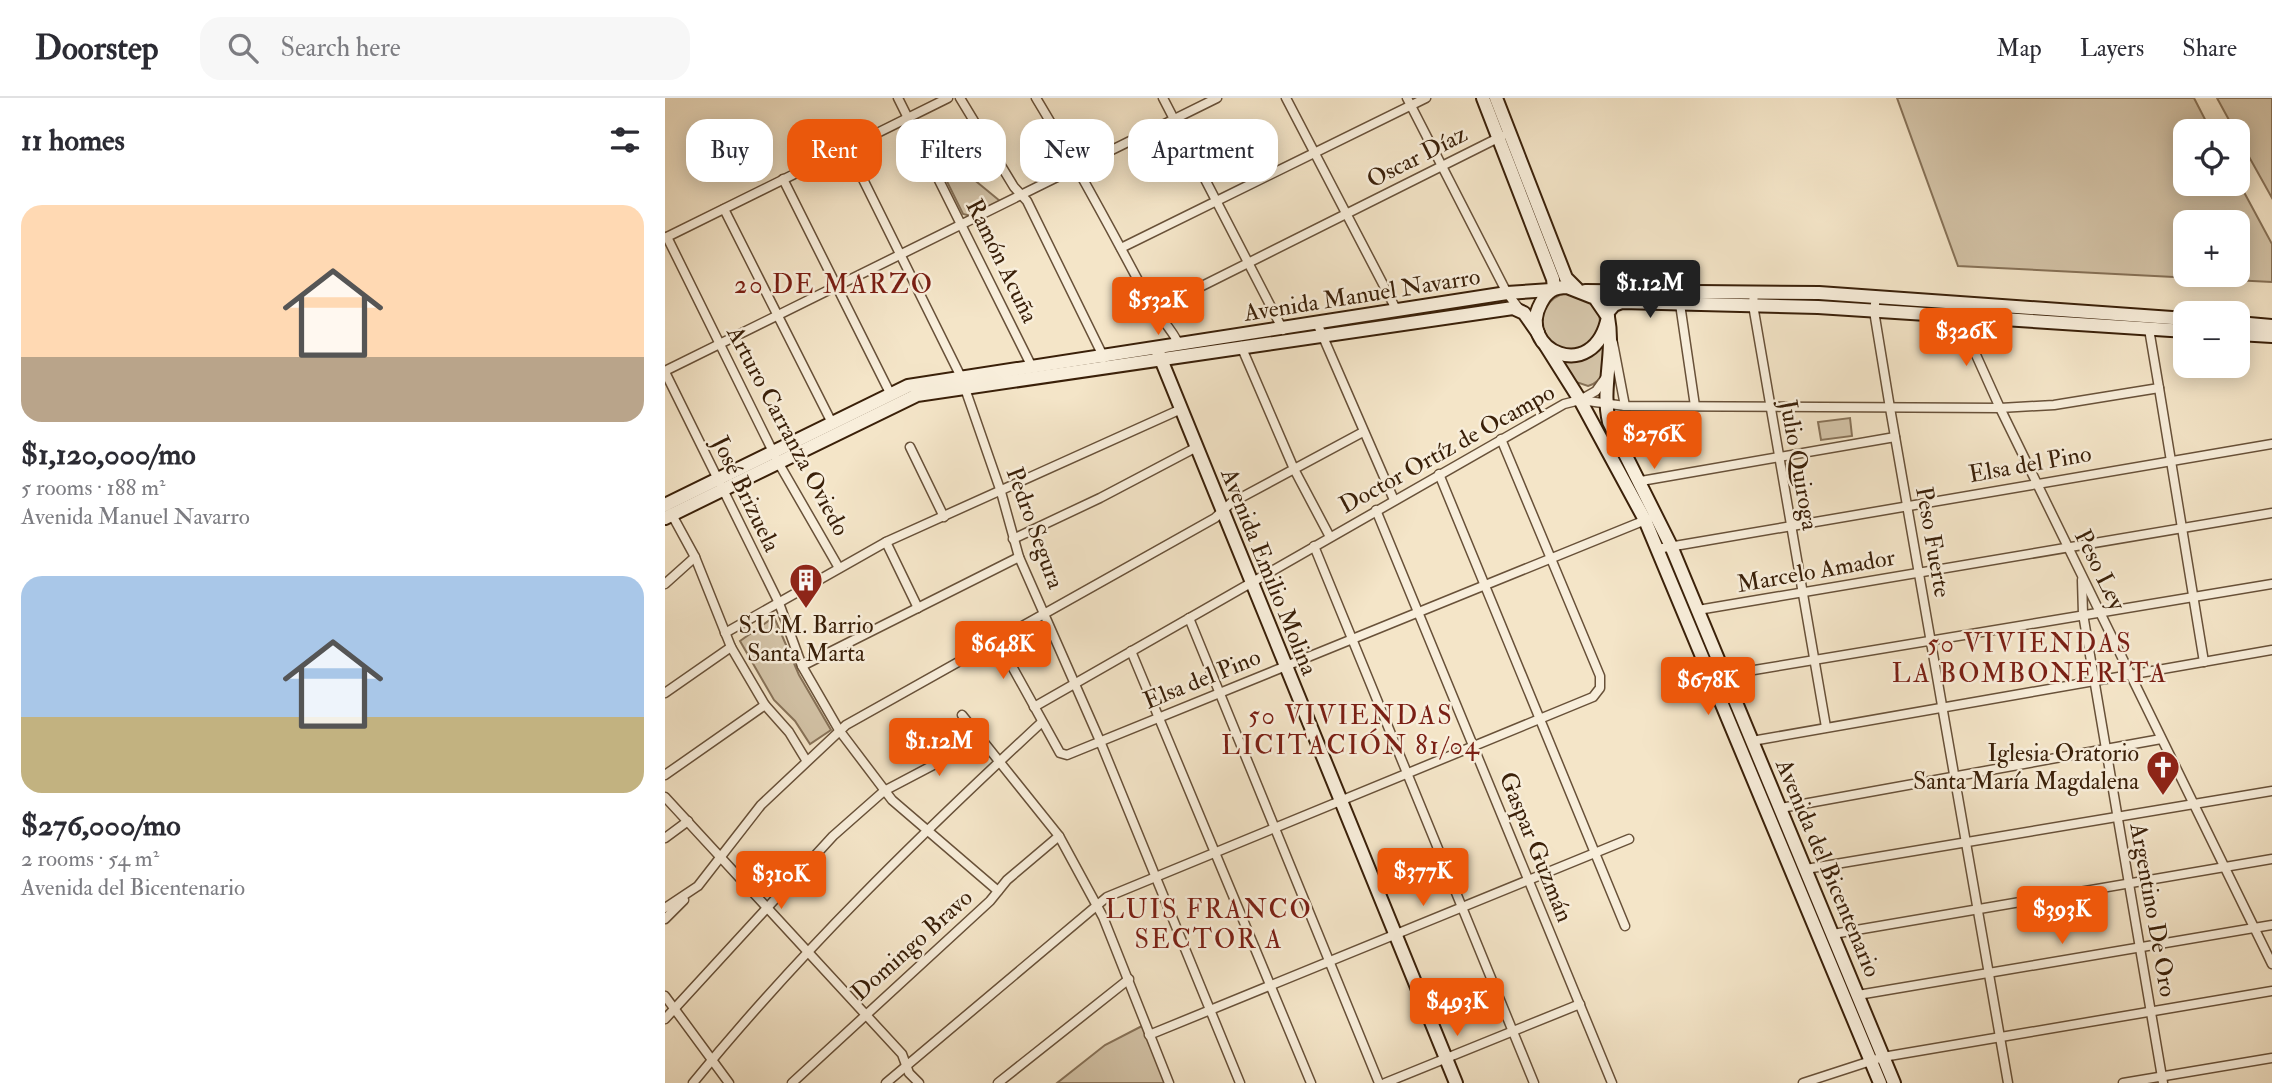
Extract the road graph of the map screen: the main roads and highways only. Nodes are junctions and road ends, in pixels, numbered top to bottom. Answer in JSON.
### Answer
{"nodes":[{"id":1,"x":1483,"y":98,"type":"edge"},
{"id":2,"x":1496,"y":98,"type":"edge"},
{"id":3,"x":1504,"y":136,"type":"junction"},
{"id":4,"x":1552,"y":289,"type":"junction"},
{"id":5,"x":1581,"y":290,"type":"junction"},
{"id":6,"x":1958,"y":311,"type":"junction"},
{"id":7,"x":1607,"y":315,"type":"junction"},
{"id":8,"x":2173,"y":319,"type":"edge"},
{"id":9,"x":2250,"y":324,"type":"edge"},
{"id":10,"x":2272,"y":326,"type":"edge"},
{"id":11,"x":1319,"y":328,"type":"junction"},
{"id":12,"x":2173,"y":330,"type":"edge"},
{"id":13,"x":1538,"y":333,"type":"junction"},
{"id":14,"x":1284,"y":334,"type":"junction"},
{"id":15,"x":2250,"y":335,"type":"edge"},
{"id":16,"x":2272,"y":336,"type":"edge"},
{"id":17,"x":1546,"y":346,"type":"junction"},
{"id":18,"x":1180,"y":350,"type":"junction"},
{"id":19,"x":1158,"y":353,"type":"junction"},
{"id":20,"x":1105,"y":361,"type":"junction"},
{"id":21,"x":963,"y":383,"type":"junction"},
{"id":22,"x":777,"y":457,"type":"junction"},
{"id":23,"x":667,"y":512,"type":"edge"},
{"id":24,"x":1877,"y":1059,"type":"junction"},
{"id":25,"x":1456,"y":1083,"type":"edge"},
{"id":26,"x":1880,"y":1083,"type":"edge"},
{"id":27,"x":1894,"y":1083,"type":"edge"}],
"edges":[{"from":1,"to":3,"type":"main road"},
{"from":2,"to":3,"type":"main road"},
{"from":3,"to":4,"type":"main road"},
{"from":3,"to":5,"type":"main road"},
{"from":4,"to":5,"type":"main road"},
{"from":4,"to":11,"type":"main road","name":"Avenida Manuel Navarro"},
{"from":4,"to":13,"type":"main road"},
{"from":5,"to":6,"type":"main road"},
{"from":5,"to":7,"type":"main road"},
{"from":6,"to":7,"type":"main road"},
{"from":6,"to":8,"type":"main road"},
{"from":6,"to":12,"type":"main road"},
{"from":7,"to":17,"type":"main road"},
{"from":7,"to":24,"type":"main road","name":"Avenida del Bicentenario"},
{"from":9,"to":10,"type":"main road"},
{"from":11,"to":13,"type":"main road","name":"Avenida Manuel Navarro"},
{"from":11,"to":14,"type":"main road","name":"Avenida Manuel Navarro"},
{"from":13,"to":17,"type":"main road"},
{"from":14,"to":18,"type":"main road","name":"Avenida Manuel Navarro"},
{"from":14,"to":18,"type":"main road","name":"Avenida Manuel Navarro"},
{"from":15,"to":16,"type":"main road"},
{"from":17,"to":24,"type":"main road","name":"Avenida del Bicentenario"},
{"from":18,"to":19,"type":"main road","name":"Avenida Manuel Navarro"},
{"from":19,"to":20,"type":"main road","name":"Avenida Manuel Navarro"},
{"from":19,"to":25,"type":"main road","name":"Avenida Emilio Molina"},
{"from":20,"to":21,"type":"main road","name":"Avenida Manuel Navarro"},
{"from":20,"to":21,"type":"main road","name":"Avenida Manuel Navarro"},
{"from":21,"to":22,"type":"main road","name":"Avenida Manuel Navarro"},
{"from":21,"to":22,"type":"main road","name":"Avenida Manuel Navarro"},
{"from":22,"to":23,"type":"main road","name":"Avenida Manuel Navarro"},
{"from":24,"to":26,"type":"main road","name":"Avenida del Bicentenario"},
{"from":24,"to":27,"type":"main road","name":"Avenida del Bicentenario"}]}
